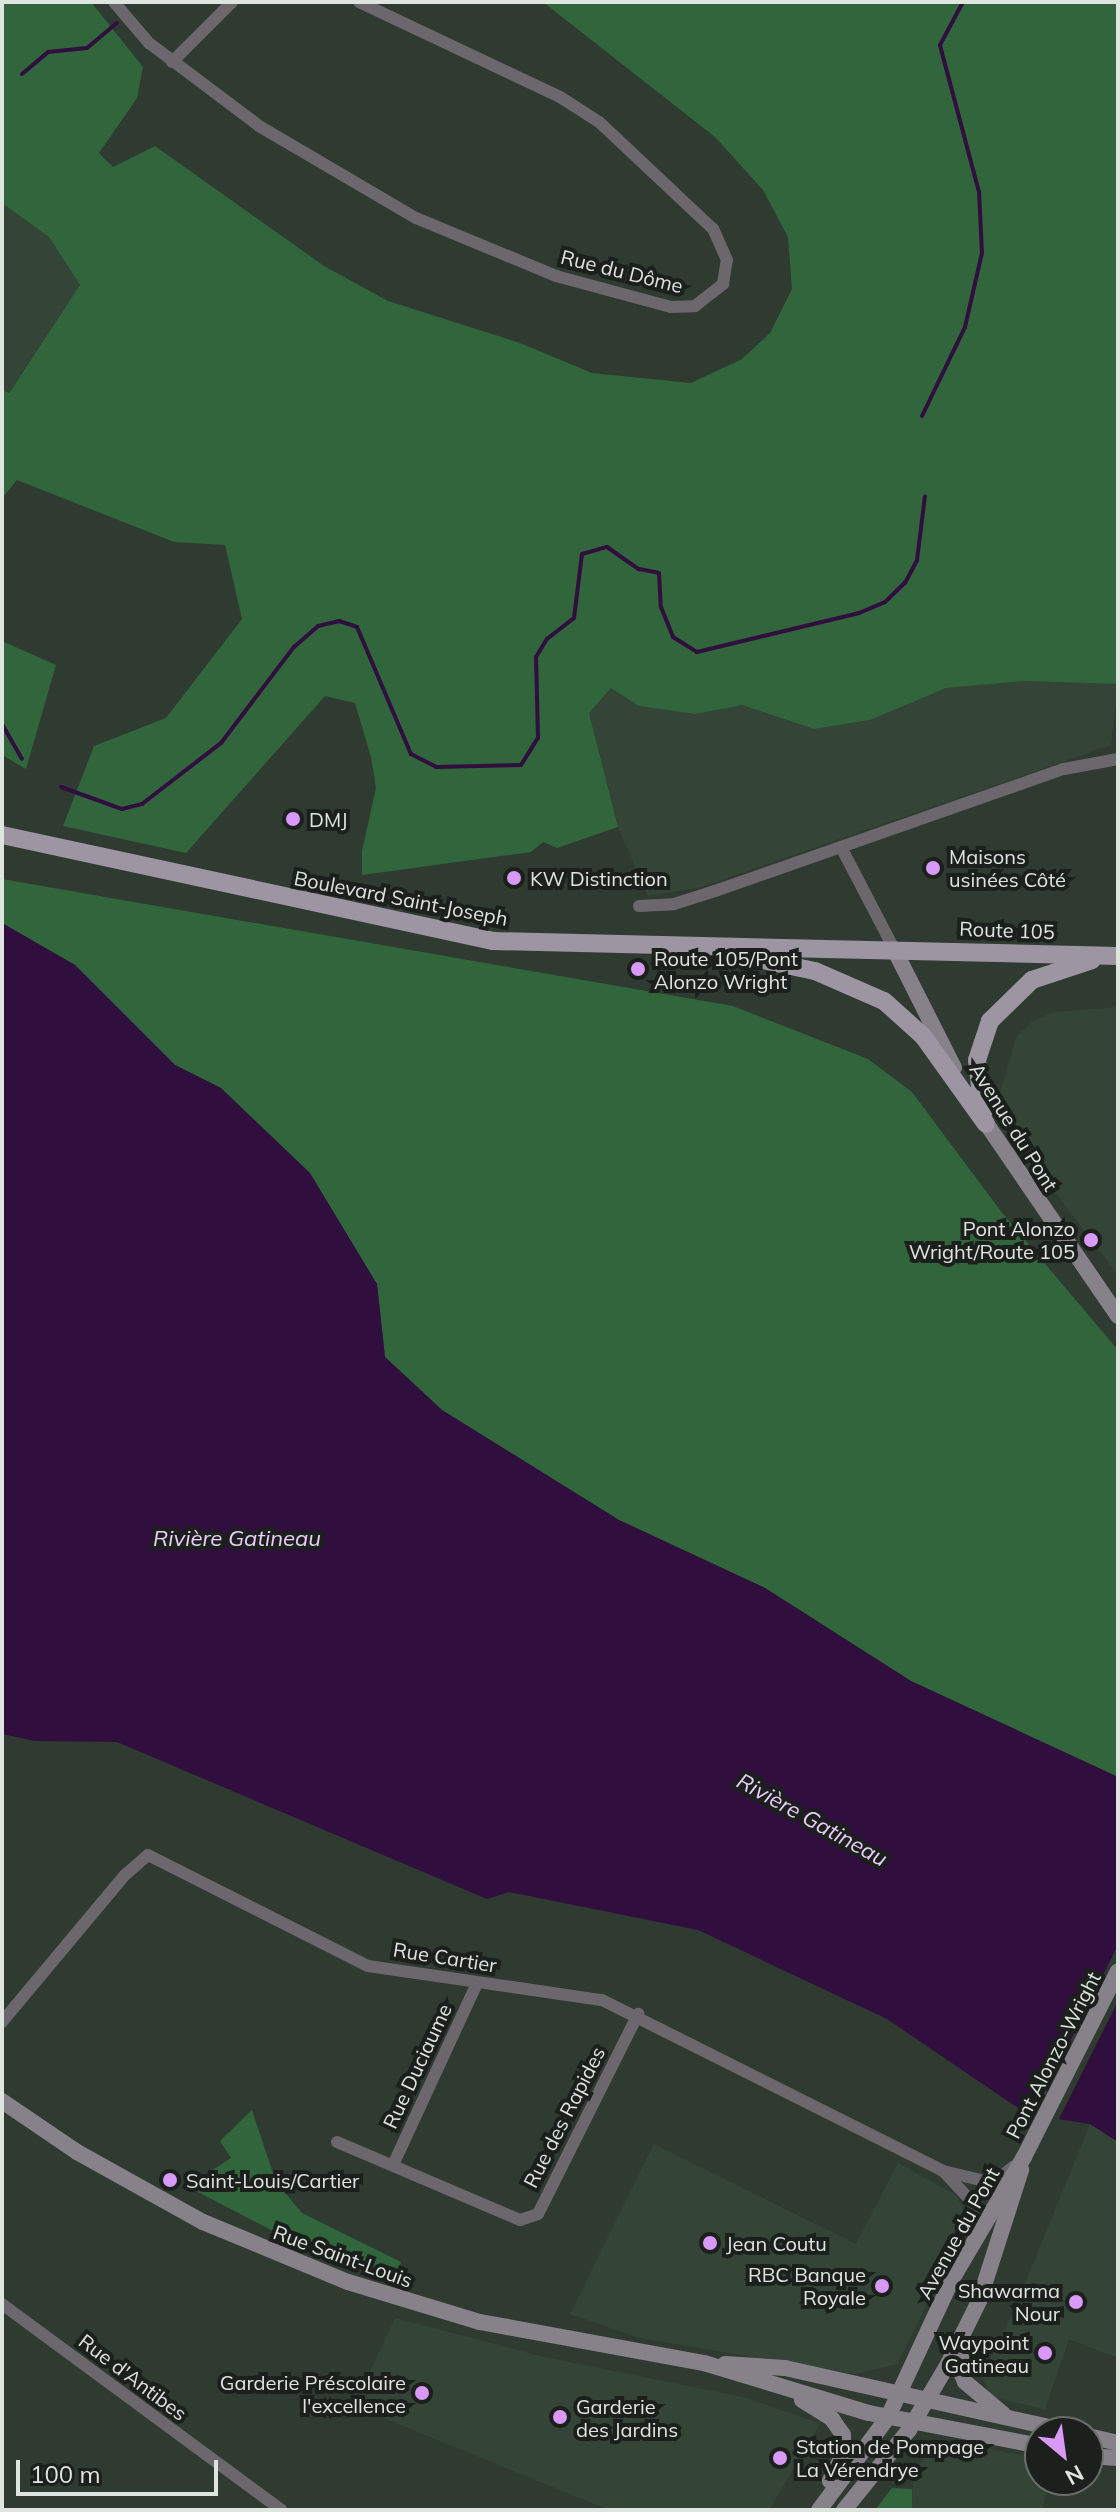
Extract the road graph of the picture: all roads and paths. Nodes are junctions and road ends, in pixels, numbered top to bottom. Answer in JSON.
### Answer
{"nodes":[{"id":1,"x":114,"y":2,"type":"edge"},
{"id":2,"x":232,"y":2,"type":"edge"},
{"id":3,"x":359,"y":2,"type":"edge"},
{"id":4,"x":172,"y":62,"type":"junction"},
{"id":5,"x":1118,"y":759,"type":"edge"},
{"id":6,"x":2,"y":835,"type":"edge"},
{"id":7,"x":841,"y":847,"type":"junction"},
{"id":8,"x":639,"y":906,"type":"dead end"},
{"id":9,"x":595,"y":946,"type":"junction"},
{"id":10,"x":894,"y":949,"type":"junction"},
{"id":11,"x":1114,"y":956,"type":"edge"},
{"id":12,"x":986,"y":1124,"type":"junction"},
{"id":13,"x":1118,"y":1316,"type":"edge"},
{"id":14,"x":1118,"y":1971,"type":"edge"},
{"id":15,"x":477,"y":1983,"type":"junction"},
{"id":16,"x":638,"y":2014,"type":"junction"},
{"id":17,"x":2,"y":2022,"type":"edge"},
{"id":18,"x":2,"y":2101,"type":"edge"},
{"id":19,"x":337,"y":2142,"type":"dead end"},
{"id":20,"x":1024,"y":2157,"type":"junction"},
{"id":21,"x":393,"y":2165,"type":"junction"},
{"id":22,"x":943,"y":2171,"type":"junction"},
{"id":23,"x":975,"y":2237,"type":"junction"},
{"id":24,"x":979,"y":2301,"type":"junction"},
{"id":25,"x":2,"y":2304,"type":"edge"},
{"id":26,"x":704,"y":2363,"type":"junction"},
{"id":27,"x":787,"y":2391,"type":"junction"},
{"id":28,"x":898,"y":2397,"type":"junction"},
{"id":29,"x":926,"y":2402,"type":"junction"},
{"id":30,"x":888,"y":2417,"type":"junction"},
{"id":31,"x":1005,"y":2417,"type":"junction"},
{"id":32,"x":1024,"y":2421,"type":"edge"},
{"id":33,"x":914,"y":2422,"type":"junction"},
{"id":34,"x":1024,"y":2443,"type":"edge"},
{"id":35,"x":281,"y":2510,"type":"edge"},
{"id":36,"x":810,"y":2510,"type":"edge"},
{"id":37,"x":819,"y":2510,"type":"edge"},
{"id":38,"x":844,"y":2510,"type":"edge"}],
"edges":[{"from":1,"to":4,"type":"street","name":"Rue du Dôme"},
{"from":2,"to":4,"type":"street"},
{"from":3,"to":4,"type":"street","name":"Rue du Dôme"},
{"from":5,"to":7,"type":"street"},
{"from":6,"to":9,"type":"main road","name":"Boulevard Saint-Joseph"},
{"from":7,"to":8,"type":"street"},
{"from":7,"to":10,"type":"street"},
{"from":9,"to":10,"type":"main road","name":"Boulevard Saint-Joseph"},
{"from":9,"to":12,"type":"main road"},
{"from":10,"to":11,"type":"main road","name":"Route 105"},
{"from":10,"to":12,"type":"main road","name":"Avenue du Pont"},
{"from":11,"to":12,"type":"main road"},
{"from":12,"to":13,"type":"main road","name":"Avenue du Pont"},
{"from":14,"to":20,"type":"main road","name":"Pont Alonzo-Wright"},
{"from":15,"to":16,"type":"street","name":"Rue Cartier"},
{"from":15,"to":17,"type":"street","name":"Rue Cartier"},
{"from":15,"to":21,"type":"street","name":"Rue Duciaume"},
{"from":16,"to":21,"type":"street","name":"Rue des Rapides"},
{"from":16,"to":22,"type":"street","name":"Rue Cartier"},
{"from":18,"to":26,"type":"main road","name":"Rue Saint-Louis"},
{"from":19,"to":21,"type":"street","name":"Rue des Rapides"},
{"from":20,"to":22,"type":"street","name":"Rue Cartier"},
{"from":20,"to":23,"type":"main road","name":"Avenue du Pont"},
{"from":20,"to":24,"type":"main road","name":"Avenue du Pont"},
{"from":22,"to":23,"type":"street","name":"Rue Cartier"},
{"from":23,"to":28,"type":"main road","name":"Avenue du Pont"},
{"from":24,"to":29,"type":"main road","name":"Avenue du Pont"},
{"from":24,"to":31,"type":"main road"},
{"from":25,"to":35,"type":"street","name":"Rue d'Antibes"},
{"from":26,"to":27,"type":"main road","name":"Rue Saint-Louis"},
{"from":26,"to":28,"type":"main road","name":"Rue Saint-Louis"},
{"from":27,"to":30,"type":"main road","name":"Rue Saint-Louis"},
{"from":27,"to":36,"type":"main road"},
{"from":28,"to":29,"type":"main road","name":"Rue Saint-Louis"},
{"from":28,"to":30,"type":"main road","name":"Avenue du Pont"},
{"from":29,"to":31,"type":"main road","name":"Rue Saint-Louis"},
{"from":29,"to":33,"type":"main road","name":"Avenue du Pont"},
{"from":30,"to":33,"type":"main road","name":"Rue Saint-Louis"},
{"from":30,"to":37,"type":"main road","name":"Avenue du Pont"},
{"from":31,"to":32,"type":"main road","name":"Rue Saint-Louis"},
{"from":33,"to":34,"type":"main road","name":"Rue Saint-Louis"},
{"from":33,"to":38,"type":"main road","name":"Avenue du Pont"}]}
